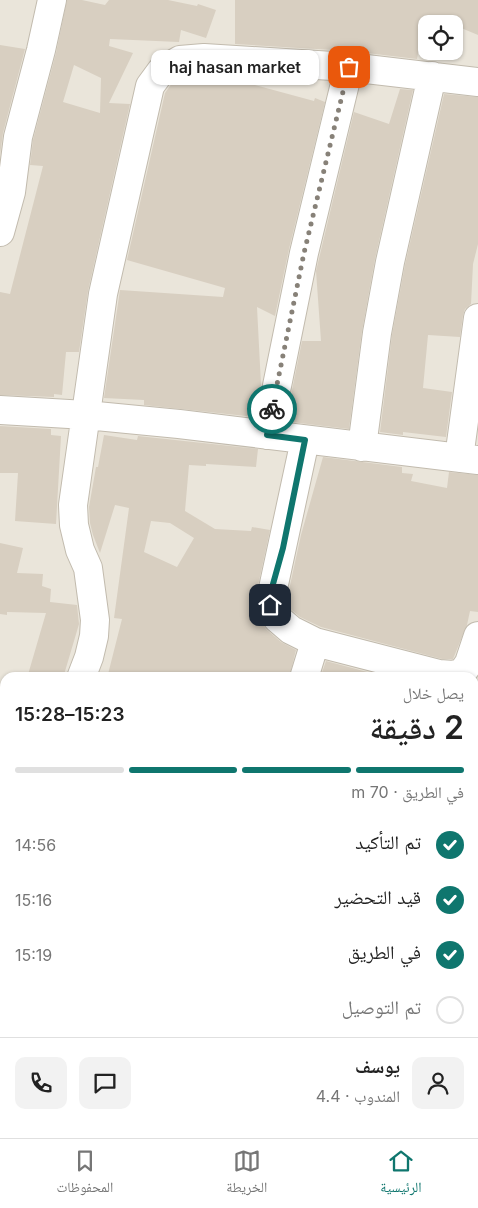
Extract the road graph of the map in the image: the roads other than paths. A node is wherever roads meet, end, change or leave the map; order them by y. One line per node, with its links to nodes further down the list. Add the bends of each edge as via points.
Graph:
1 (52, 0): 5 (street, via 18,137 11,192)
2 (349, 67): 3 (street); 9 (street, via 204,58 180,60 162,71 150,86 103,294); 10 (street, via 304,253)
3 (432, 76): 4 (street); 12 (street, via 387,280)
4 (478, 82)
5 (0, 232)
6 (478, 318): 7 (street)
7 (476, 351): 13 (street)
8 (0, 410): 9 (street)
9 (86, 415): 10 (street); 16 (street, via 73,505 74,526 88,568 95,620 94,636)
10 (267, 435): 11 (street)
11 (305, 440): 12 (street); 15 (street, via 270,605 277,618 291,630)
12 (362, 446): 13 (street)
13 (469, 459)
14 (478, 636): 19 (street, via 469,663)
15 (315, 642): 17 (street); 18 (street)
16 (83, 672)
17 (306, 672)
18 (431, 672)
19 (462, 672)

